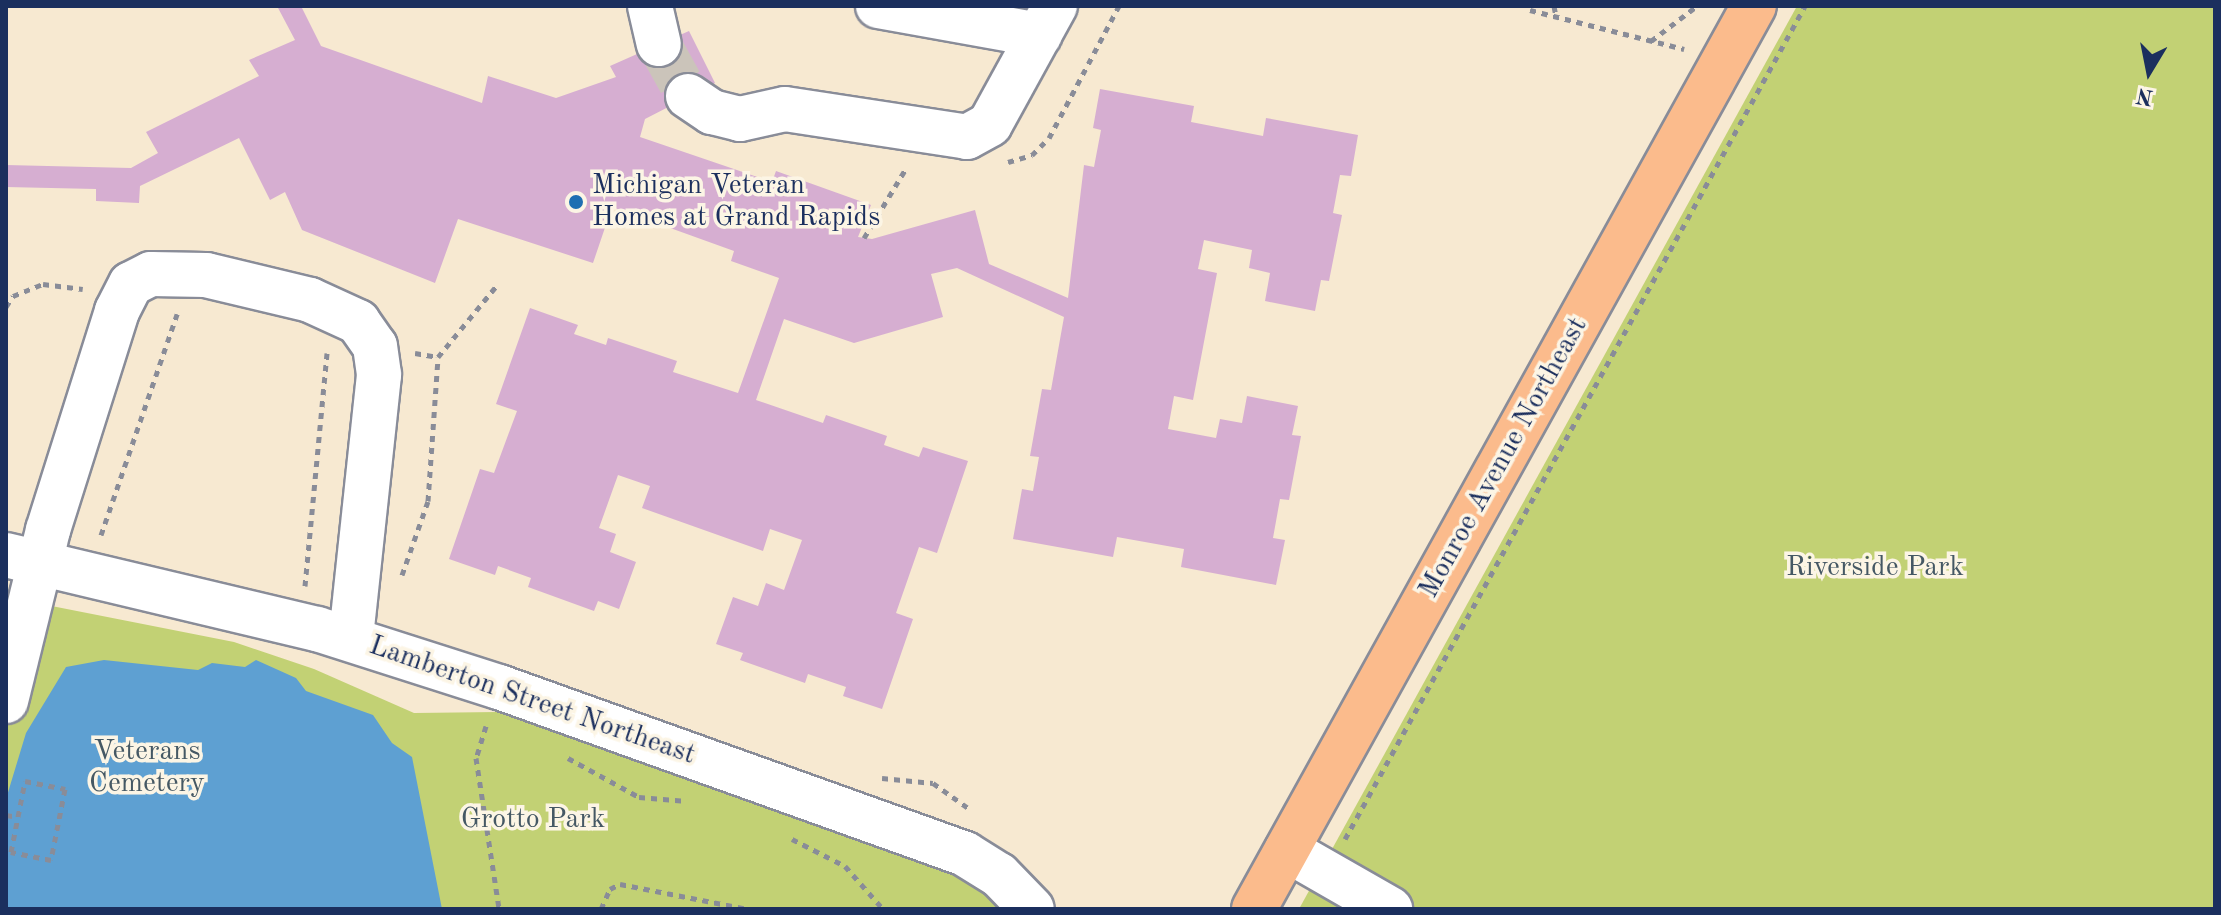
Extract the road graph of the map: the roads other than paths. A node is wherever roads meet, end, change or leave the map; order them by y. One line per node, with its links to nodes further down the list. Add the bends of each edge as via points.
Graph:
1 (878, 6): 3 (street)
2 (1754, 6): 8 (main road, Monroe Avenue Northeast)
3 (1047, 21): 4 (street, via 982,131 967,137 785,109 740,119 712,112)
4 (688, 96)
5 (25, 559): 6 (street, Lamberton Street Northeast); 6 (street, via 48,530 117,311 131,284 151,274 176,272 283,292 358,322 379,358); 7 (street)
6 (351, 639): 9 (street, Lamberton Street Northeast, via 965,854 999,875)
7 (6, 701)
8 (1287, 850): 10 (main road, Monroe Avenue Northeast); 11 (street)
9 (1032, 909)
10 (1254, 909)
11 (1390, 909)

